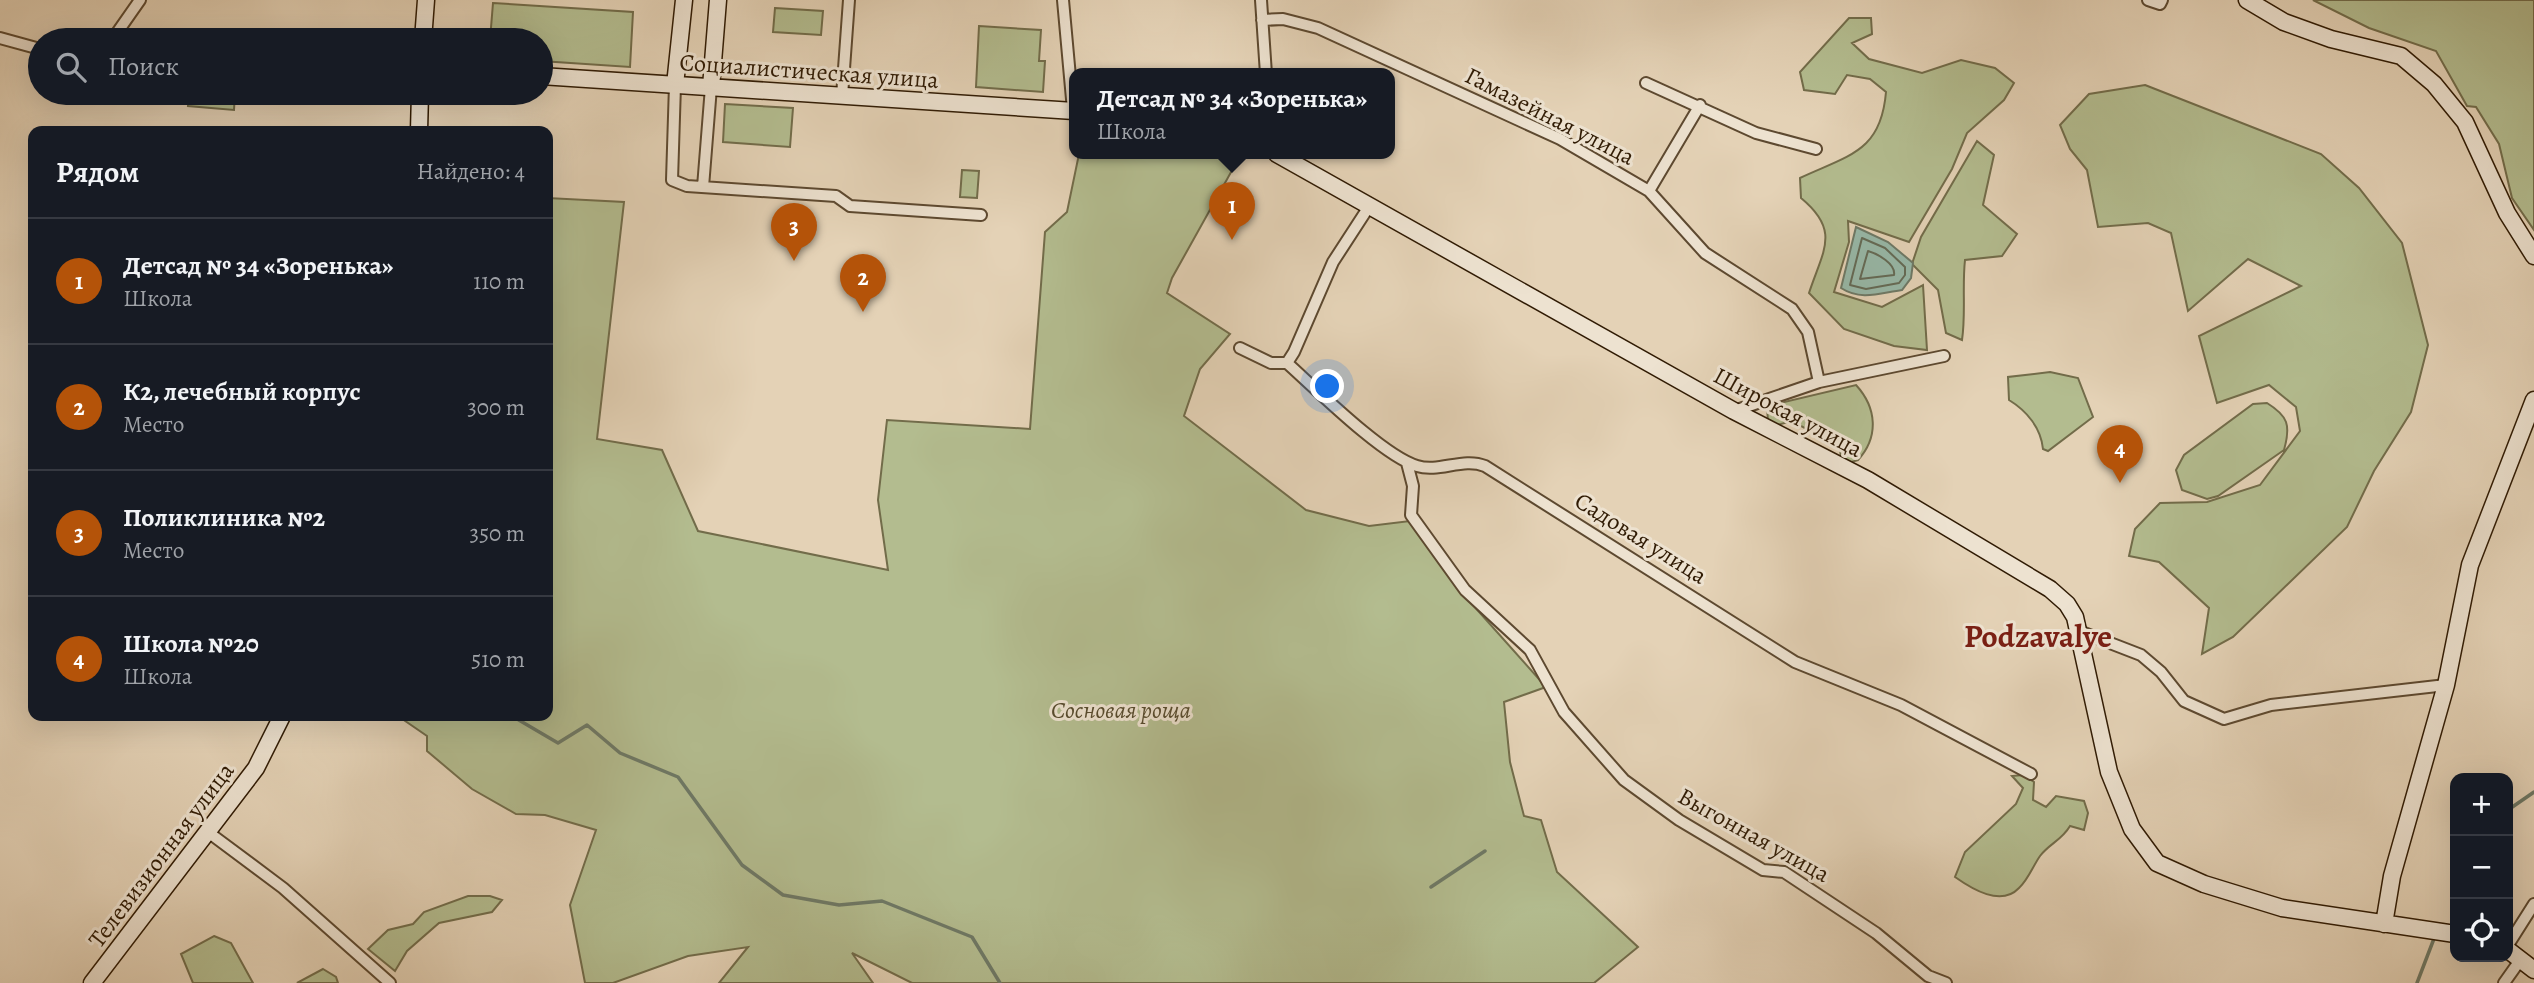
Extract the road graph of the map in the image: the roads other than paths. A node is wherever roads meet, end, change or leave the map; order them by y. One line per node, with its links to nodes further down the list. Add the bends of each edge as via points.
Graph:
1 (140, 0): 12 (street)
2 (426, 0): 13 (street)
3 (684, 0): 20 (street)
4 (718, 0): 21 (street)
5 (849, 0): 22 (street)
6 (1063, 0): 16 (street)
7 (1261, 0): 11 (street)
8 (2148, 0): 10 (street)
9 (2247, 0): 33 (street, via 2284,22 2330,39 2401,56 2434,83 2465,122 2507,214)
10 (2161, 2)
11 (1262, 20): 17 (street); 30 (street, Гамазейная улица, via 1283,19 1318,28 1560,139)
12 (120, 28)
13 (424, 28)
14 (0, 38): 15 (street)
15 (28, 46)
16 (1070, 68)
17 (1266, 68)
18 (553, 77): 20 (street, Социалистическая улица)
19 (1646, 83): 24 (street)
20 (675, 85): 21 (street, Социалистическая улица); 29 (street, via 672,180)
21 (710, 87): 22 (street, Социалистическая улица); 29 (street)
22 (842, 96): 25 (street, Социалистическая улица)
23 (420, 105): 26 (street)
24 (1700, 105): 27 (street, via 1756,133); 30 (street)
25 (1069, 110)
26 (419, 126)
27 (1816, 149)
28 (1286, 159): 31 (street, Широкая улица)
29 (703, 187): 32 (street, via 836,196 850,206)
30 (1649, 191): 37 (street, Гамазейная улица, via 1705,253 1792,309 1808,332)
31 (1370, 205): 36 (street, via 1334,262); 39 (street, Широкая улица)
32 (981, 215)
33 (2534, 256)
34 (1240, 348): 36 (street, via 1271,363)
35 (1944, 356): 37 (street)
36 (1287, 363): 40 (street, via 1348,419)
37 (1819, 382): 39 (street)
38 (2534, 400): 42 (street, via 2470,565)
39 (1734, 411): 41 (street, Широкая улица, via 1868,480 2050,589 2067,604)
40 (1408, 463): 44 (street, Садовая улица, via 1420,468 1475,462 1485,466 1795,662 1900,705); 55 (street, Выгонная улица, via 1413,486 1411,515 1465,590 1530,650 1564,712 1624,780 1679,820 1763,870 1784,872 1876,933 1928,976)
41 (2079, 631): 42 (street, via 2140,656 2161,672 2184,701 2224,719 2271,705); 47 (street, Широкая улица, via 2109,772 2132,829 2157,863 2204,884 2282,908)
42 (2446, 685): 47 (street, via 2392,876)
43 (280, 721): 45 (street, Телевизионная улица, via 256,768)
44 (2031, 774)
45 (208, 832): 53 (street, Телевизионная улица); 54 (street, via 284,888)
46 (2534, 904): 49 (street)
47 (2384, 924): 48 (street)
48 (2450, 933)
49 (2513, 949)
50 (2513, 952): 52 (street)
51 (2509, 962): 56 (street)
52 (2534, 970)
53 (92, 983)
54 (390, 983)
55 (1946, 983)
56 (2504, 983)

